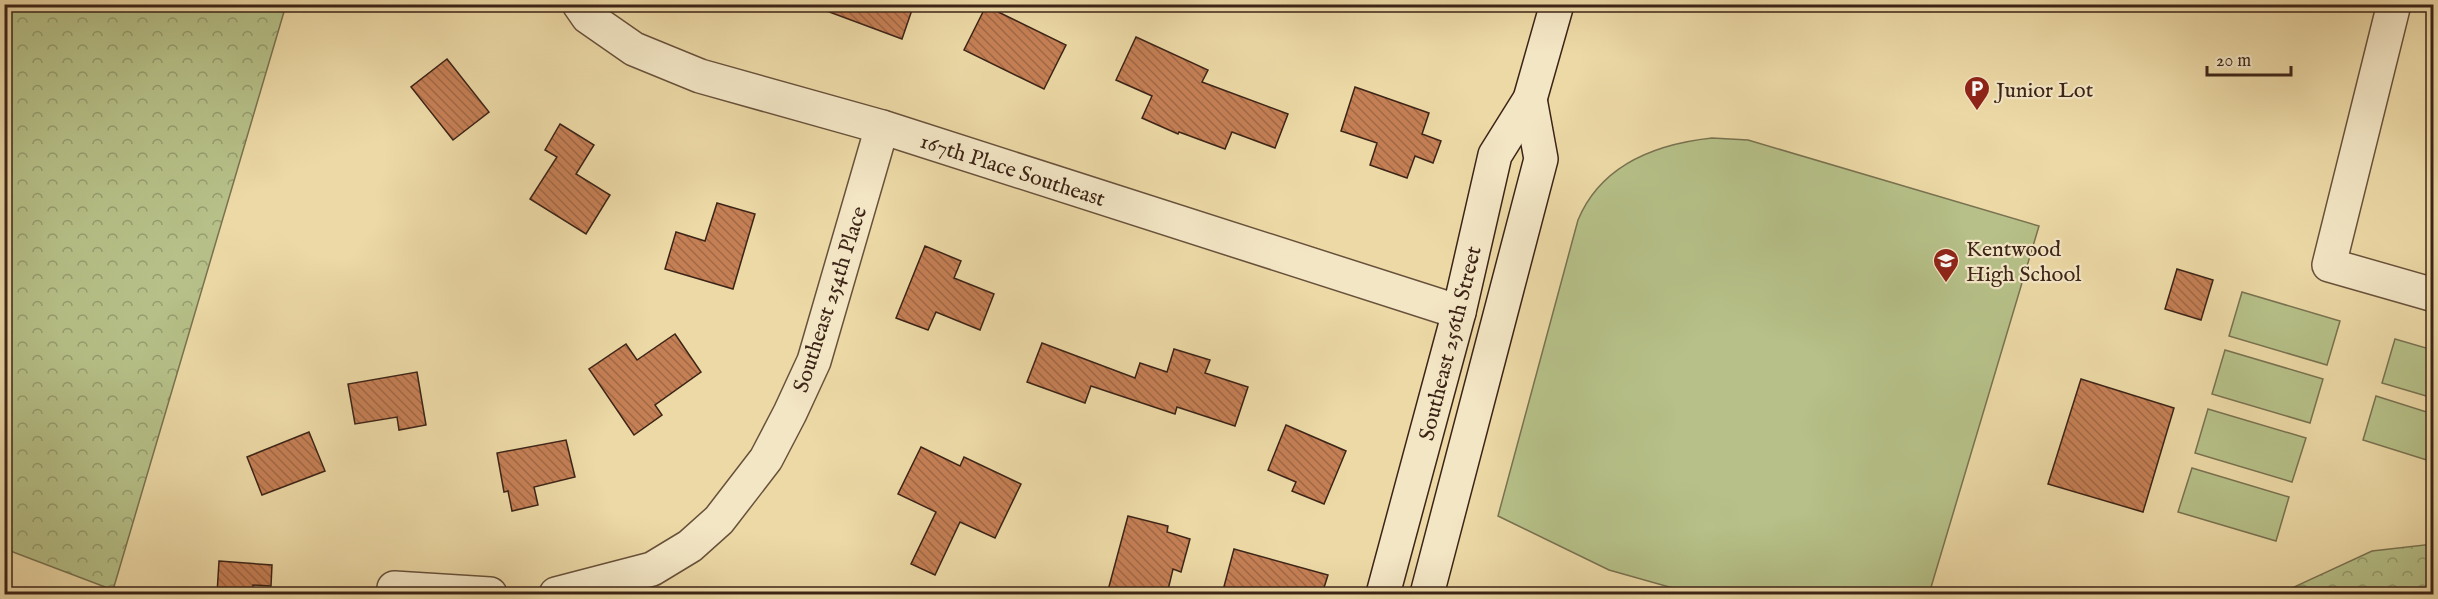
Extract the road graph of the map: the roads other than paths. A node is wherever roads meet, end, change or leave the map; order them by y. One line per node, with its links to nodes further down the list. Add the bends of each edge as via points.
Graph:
1 (579, 4): 5 (street, 167th Place Southeast, via 588,17 634,49 700,76)
2 (1557, 4): 4 (street, Southeast 256th Street)
3 (2394, 4): 6 (street, via 2329,265)
4 (1530, 99): 7 (street, Southeast 256th Street, via 1495,155); 13 (street, Southeast 256th Street, via 1541,159)
5 (882, 127): 7 (street, 167th Place Southeast); 8 (street, Southeast 254th Place, via 814,361 790,413 766,459 719,520)
6 (2433, 295)
7 (1459, 312): 12 (street, Southeast 256th Street)
8 (658, 582): 11 (street, Southeast 254th Place)
9 (394, 588): 10 (street)
10 (490, 594)
11 (556, 594)
12 (1383, 594)
13 (1427, 594)

